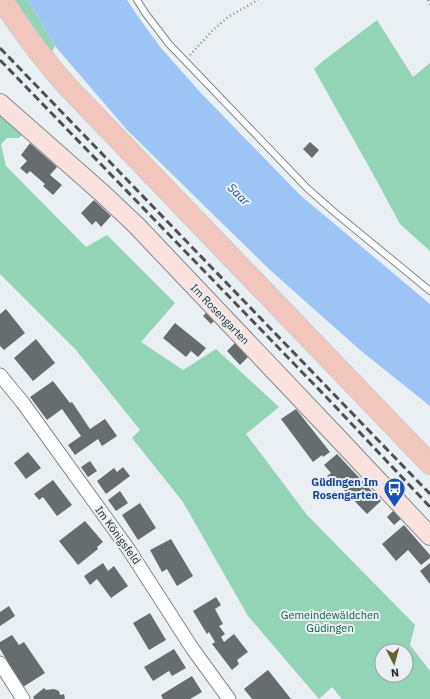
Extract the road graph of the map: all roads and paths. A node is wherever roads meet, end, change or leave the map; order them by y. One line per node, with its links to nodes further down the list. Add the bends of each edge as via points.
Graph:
1 (2, 0): 10 (main road, via 31,43 67,86)
2 (137, 0): 6 (lane)
3 (258, 0): 6 (path, via 228,17)
4 (428, 0): 5 (path)
5 (430, 5)
6 (184, 62): 8 (lane, via 307,188)
7 (0, 103): 11 (street, Im Rosengarten, via 136,225)
8 (430, 291)
9 (0, 375): 14 (street, Im Königsfeld, via 129,550)
10 (430, 464)
11 (430, 536)
12 (0, 663): 13 (street)
13 (23, 699)
14 (228, 699)

